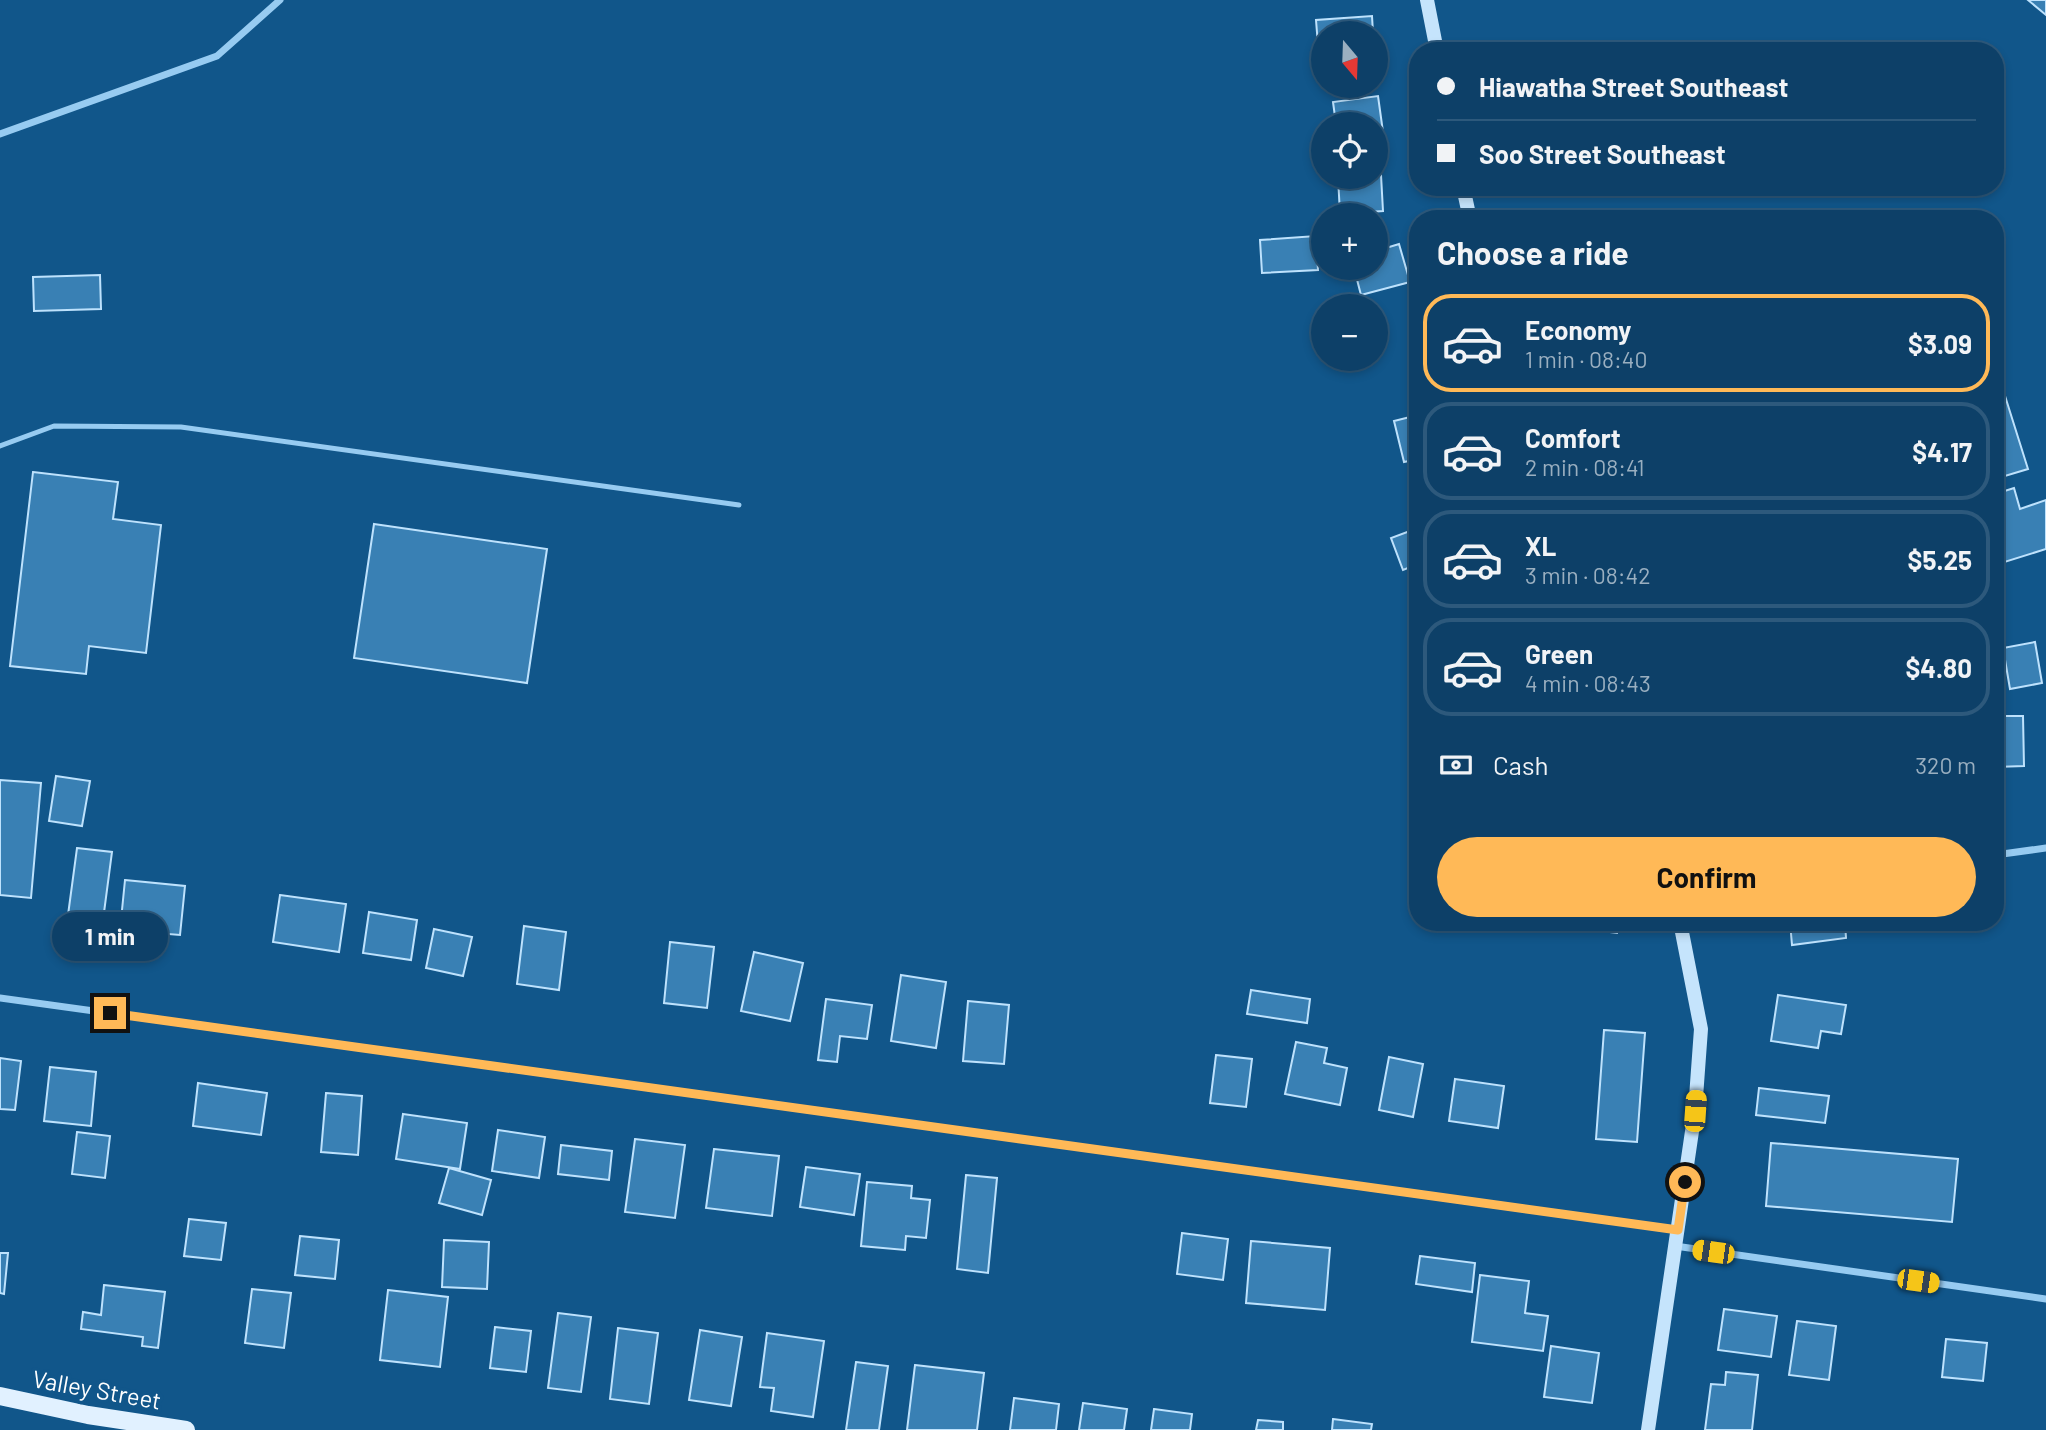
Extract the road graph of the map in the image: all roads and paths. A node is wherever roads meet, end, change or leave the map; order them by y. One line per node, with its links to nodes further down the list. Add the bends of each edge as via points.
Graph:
1 (279, 0): 4 (street, via 217,56)
2 (1427, 0): 3 (street)
3 (1435, 42)
4 (0, 134)
5 (0, 446): 6 (lane, via 54,426 181,427)
6 (739, 505)
7 (2046, 848): 8 (street)
8 (2004, 854)
9 (1682, 931): 11 (street, via 1700,1029 1695,1111)
10 (0, 998): 11 (street)
11 (1678, 1230): 12 (street)
12 (1675, 1246): 13 (street); 16 (street)
13 (2046, 1299)
14 (0, 1396): 15 (main road, Valley Street)
15 (186, 1430)
16 (1648, 1430)

